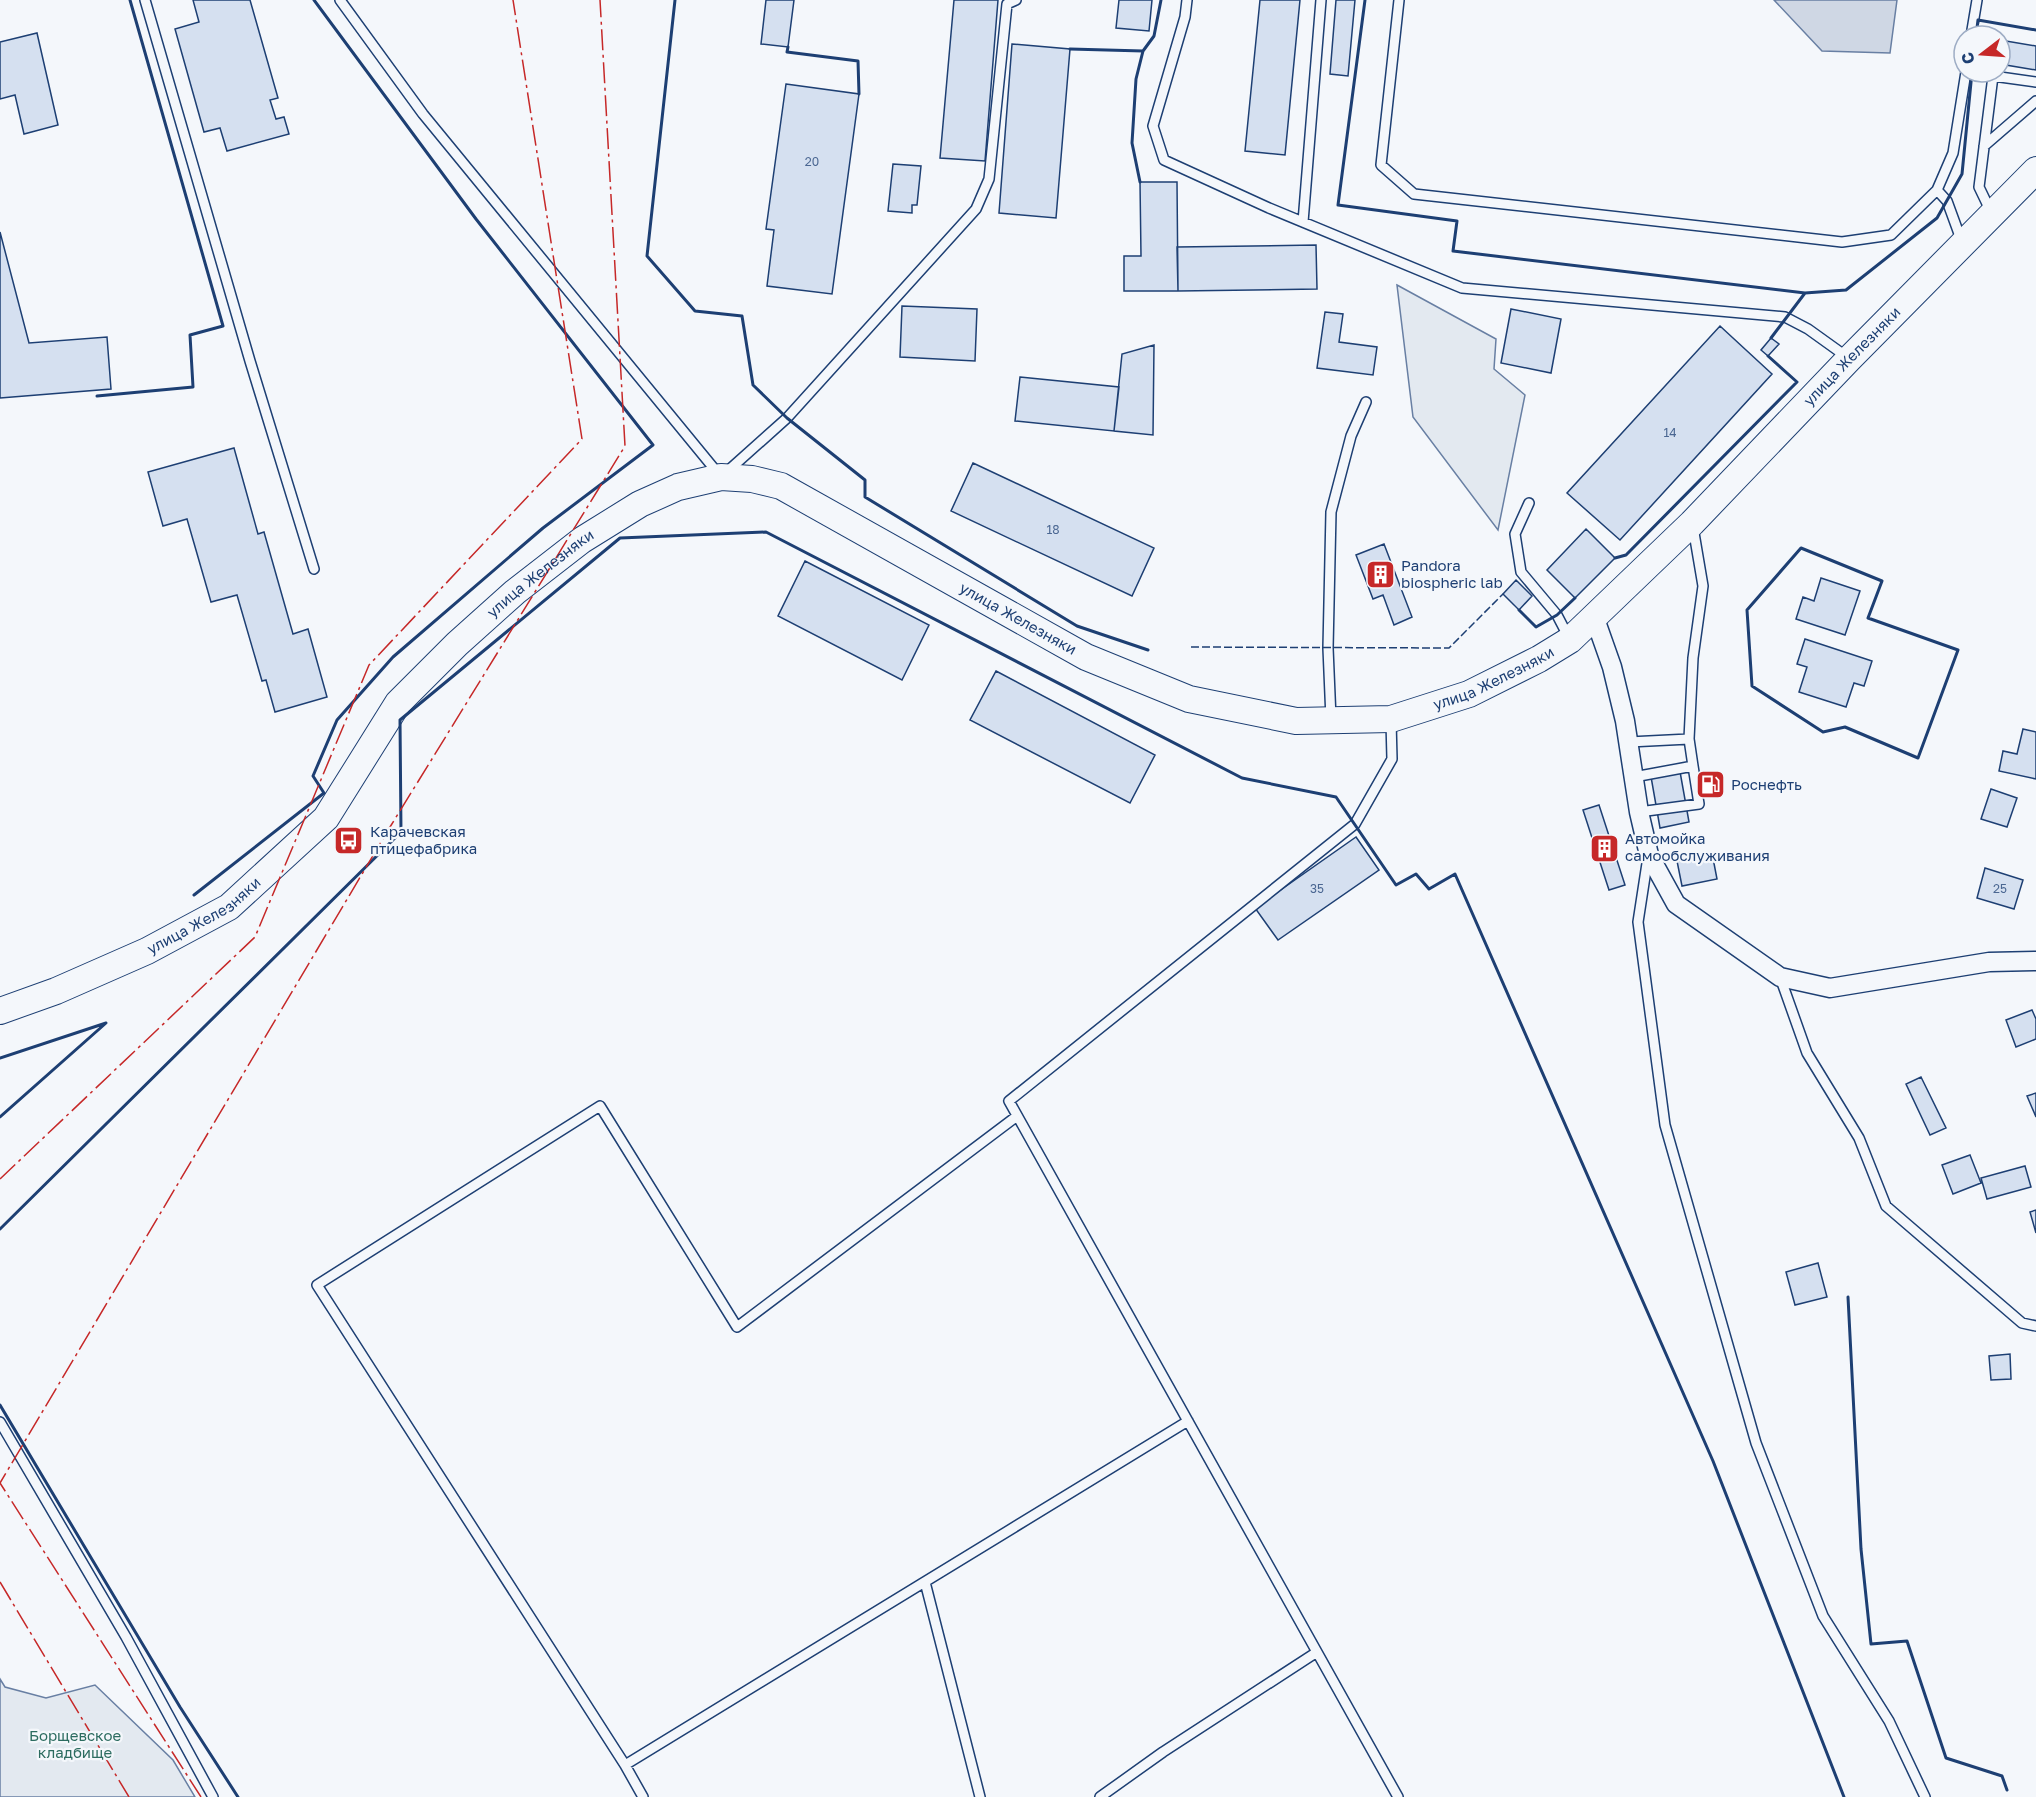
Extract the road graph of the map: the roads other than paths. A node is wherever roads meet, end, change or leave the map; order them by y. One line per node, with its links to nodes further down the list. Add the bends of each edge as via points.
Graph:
1 (145, 0): 23 (lane)
2 (340, 0): 20 (lane, via 423,114)
3 (1016, 0): 20 (lane, via 1007,4 989,179 976,209 788,418)
4 (1187, 0): 16 (lane, via 1153,126 1164,160)
5 (1321, 0): 16 (lane)
6 (1399, 0): 14 (lane, via 1381,165 1414,194 1842,242 1891,235)
7 (1977, 0): 8 (lane)
8 (1973, 24)
9 (2036, 81): 12 (lane, via 1993,76)
10 (1964, 84): 14 (lane, via 1953,153)
11 (2036, 101): 12 (lane)
12 (1984, 146): 15 (lane, via 1979,187)
13 (2036, 170): 15 (street, улица Железняки)
14 (1938, 189): 17 (lane, via 1947,201)
15 (1992, 214): 17 (street, улица Железняки)
16 (1303, 222): 18 (lane, via 1462,288 1785,317)
17 (1963, 244): 18 (street, улица Железняки)
18 (1850, 359): 22 (street, улица Железняки)
19 (1366, 402): 27 (lane, via 1352,436 1331,512)
20 (721, 477): 27 (street, улица Железняки, via 781,486 1086,657 1189,699 1296,721); 36 (street, улица Железняки, via 678,487 640,504 582,540 516,592 398,703 326,818 229,907 147,951)
21 (1529, 503): 25 (lane, via 1515,534 1521,572 1557,615)
22 (1692, 522): 24 (street, улица Железняки); 28 (lane, via 1703,586)
23 (315, 568)
24 (1594, 616): 25 (street, улица Железняки); 29 (street, via 1612,667)
25 (1570, 640): 26 (street, улица Железняки, via 1469,694)
26 (1391, 719): 27 (street, улица Железняки); 37 (lane, via 1392,759 1354,824 1009,1101)
27 (1331, 721)
28 (1689, 739): 29 (lane); 30 (lane)
29 (1629, 742): 31 (street)
30 (1693, 766): 31 (lane); 32 (lane, via 1700,804)
31 (1634, 777): 32 (street)
32 (1639, 812): 33 (street)
33 (1649, 855): 35 (street, via 1676,904); 49 (lane, via 1638,922 1665,1125 1756,1443 1823,1616 1889,1721)
34 (2036, 961): 35 (street, via 1989,962 1830,988)
35 (1780, 977): 38 (lane, via 1807,1053 1859,1138 1886,1206 2022,1323)
36 (0, 1011)
37 (1017, 1116): 39 (lane); 43 (lane, via 737,1327 600,1106 317,1285)
38 (2036, 1326)
39 (1188, 1421): 41 (lane); 42 (lane)
40 (0, 1422): 44 (lane, via 126,1637)
41 (925, 1582): 43 (lane); 46 (lane)
42 (1317, 1652): 47 (lane); 48 (lane)
43 (625, 1765): 45 (lane)
44 (213, 1797)
45 (643, 1797)
46 (980, 1797)
47 (1100, 1797)
48 (1398, 1797)
49 (1925, 1797)

